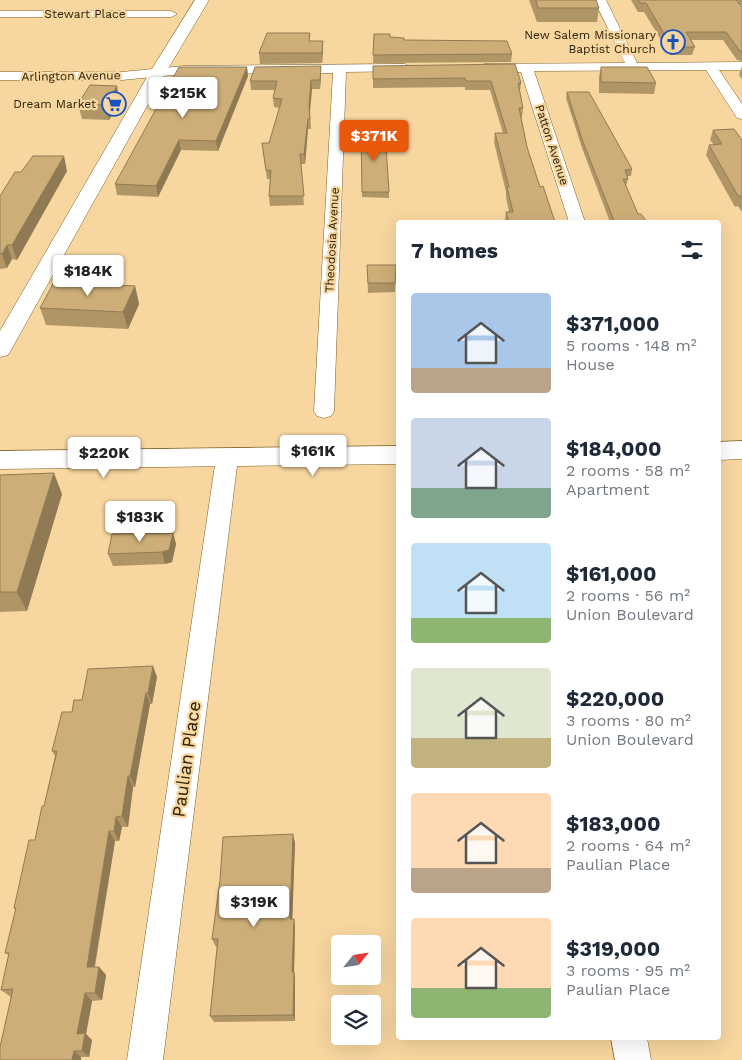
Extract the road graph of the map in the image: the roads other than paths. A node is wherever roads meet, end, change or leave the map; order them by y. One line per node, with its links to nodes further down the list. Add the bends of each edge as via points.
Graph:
1 (202, 0): 12 (main road)
2 (600, 0): 7 (street)
3 (0, 14): 4 (street, Stewart Place)
4 (171, 14)
5 (710, 66): 6 (street); 7 (street); 14 (street)
6 (742, 66)
7 (633, 67): 10 (street)
8 (417, 68): 11 (street, Arlington Avenue)
9 (466, 68): 10 (street)
10 (526, 68): 15 (street, Patton Avenue)
11 (340, 69): 12 (street, Arlington Avenue); 17 (street, Theodosia Avenue)
12 (158, 72): 13 (street, Arlington Avenue, via 122,76); 16 (main road)
13 (0, 76)
14 (742, 115)
15 (576, 220)
16 (0, 350)
17 (324, 411)
18 (742, 450): 19 (main road)
19 (721, 451)
20 (396, 455): 21 (main road)
21 (227, 458): 22 (main road); 24 (street, Paulian Place)
22 (0, 460)
23 (629, 1040): 25 (street)
24 (145, 1060)
25 (633, 1060)

